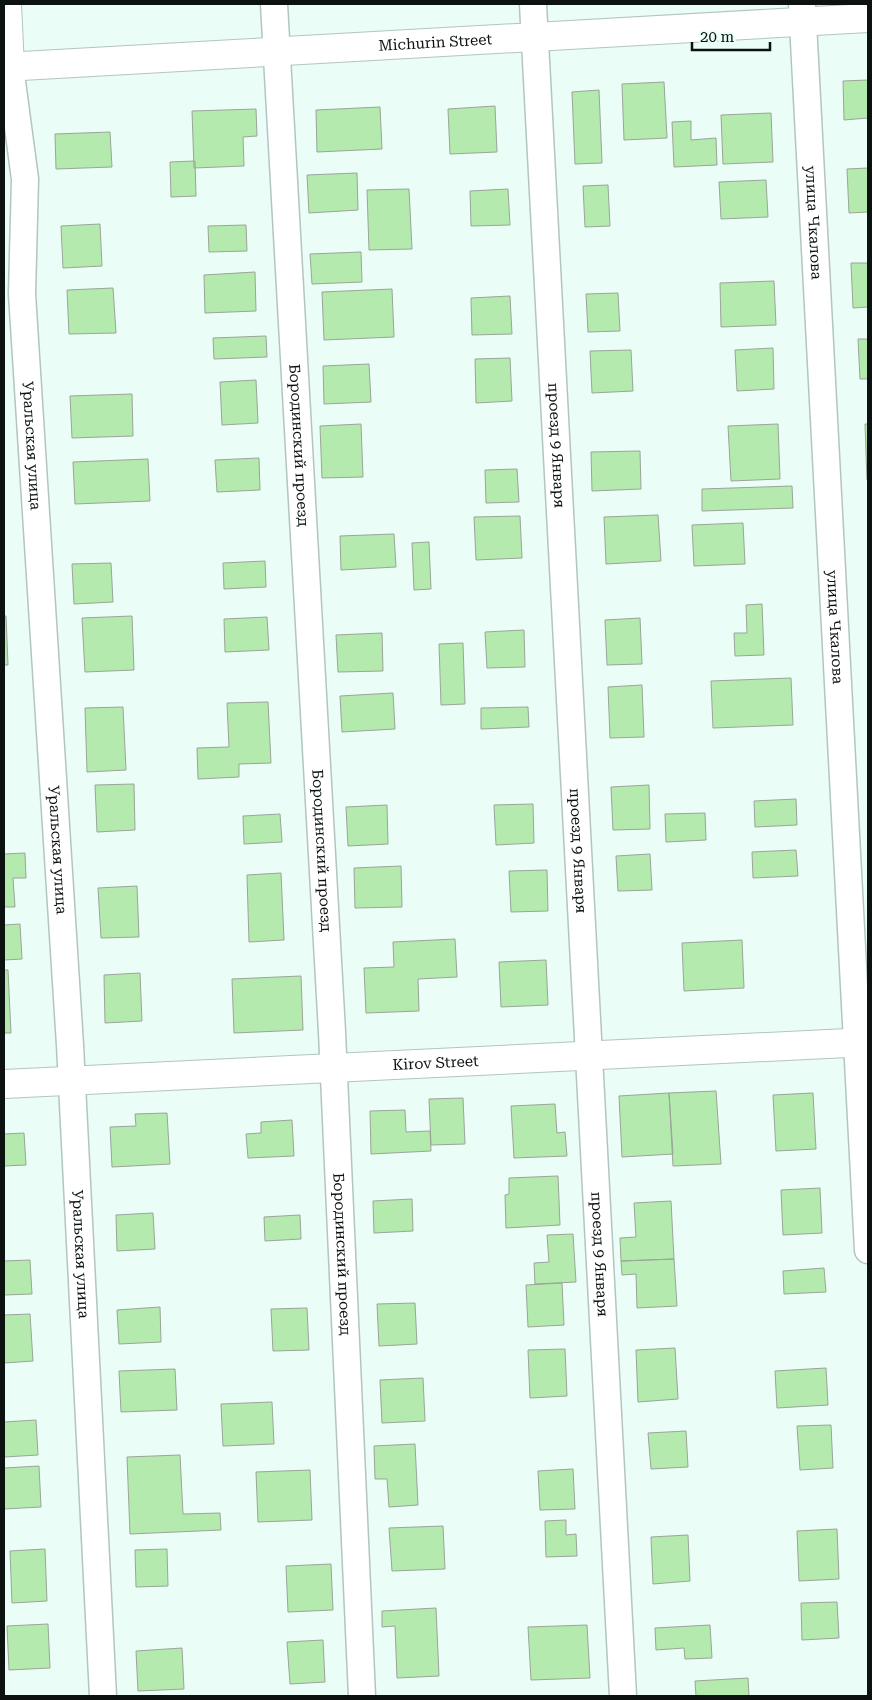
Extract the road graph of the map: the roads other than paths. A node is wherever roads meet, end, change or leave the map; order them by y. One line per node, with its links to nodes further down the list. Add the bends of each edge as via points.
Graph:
1 (7, 4): 8 (street, Уральская улица)
2 (274, 4): 7 (street, Бородинский проезд)
3 (533, 4): 6 (street, проезд 9 Января)
4 (802, 13): 5 (street, Michurin Street); 6 (street, Michurin Street); 9 (street, улица Чкалова)
5 (868, 18)
6 (535, 37): 7 (street, Michurin Street); 10 (street, проезд 9 Января)
7 (277, 52): 8 (street, Michurin Street); 11 (street, Бородинский проезд)
8 (7, 67): 12 (street, Уральская улица, via 25,179 22,294)
9 (862, 1043): 10 (street, Kirov Street); 14 (street, улица Чкалова)
10 (590, 1056): 11 (street, Kirov Street); 17 (street, проезд 9 Января)
11 (334, 1068): 12 (street, Kirov Street); 16 (street, Бородинский проезд)
12 (72, 1081): 13 (street, Kirov Street); 15 (street, Уральская улица)
13 (4, 1084)
14 (868, 1250)
15 (103, 1696)
16 (362, 1696)
17 (623, 1696)

